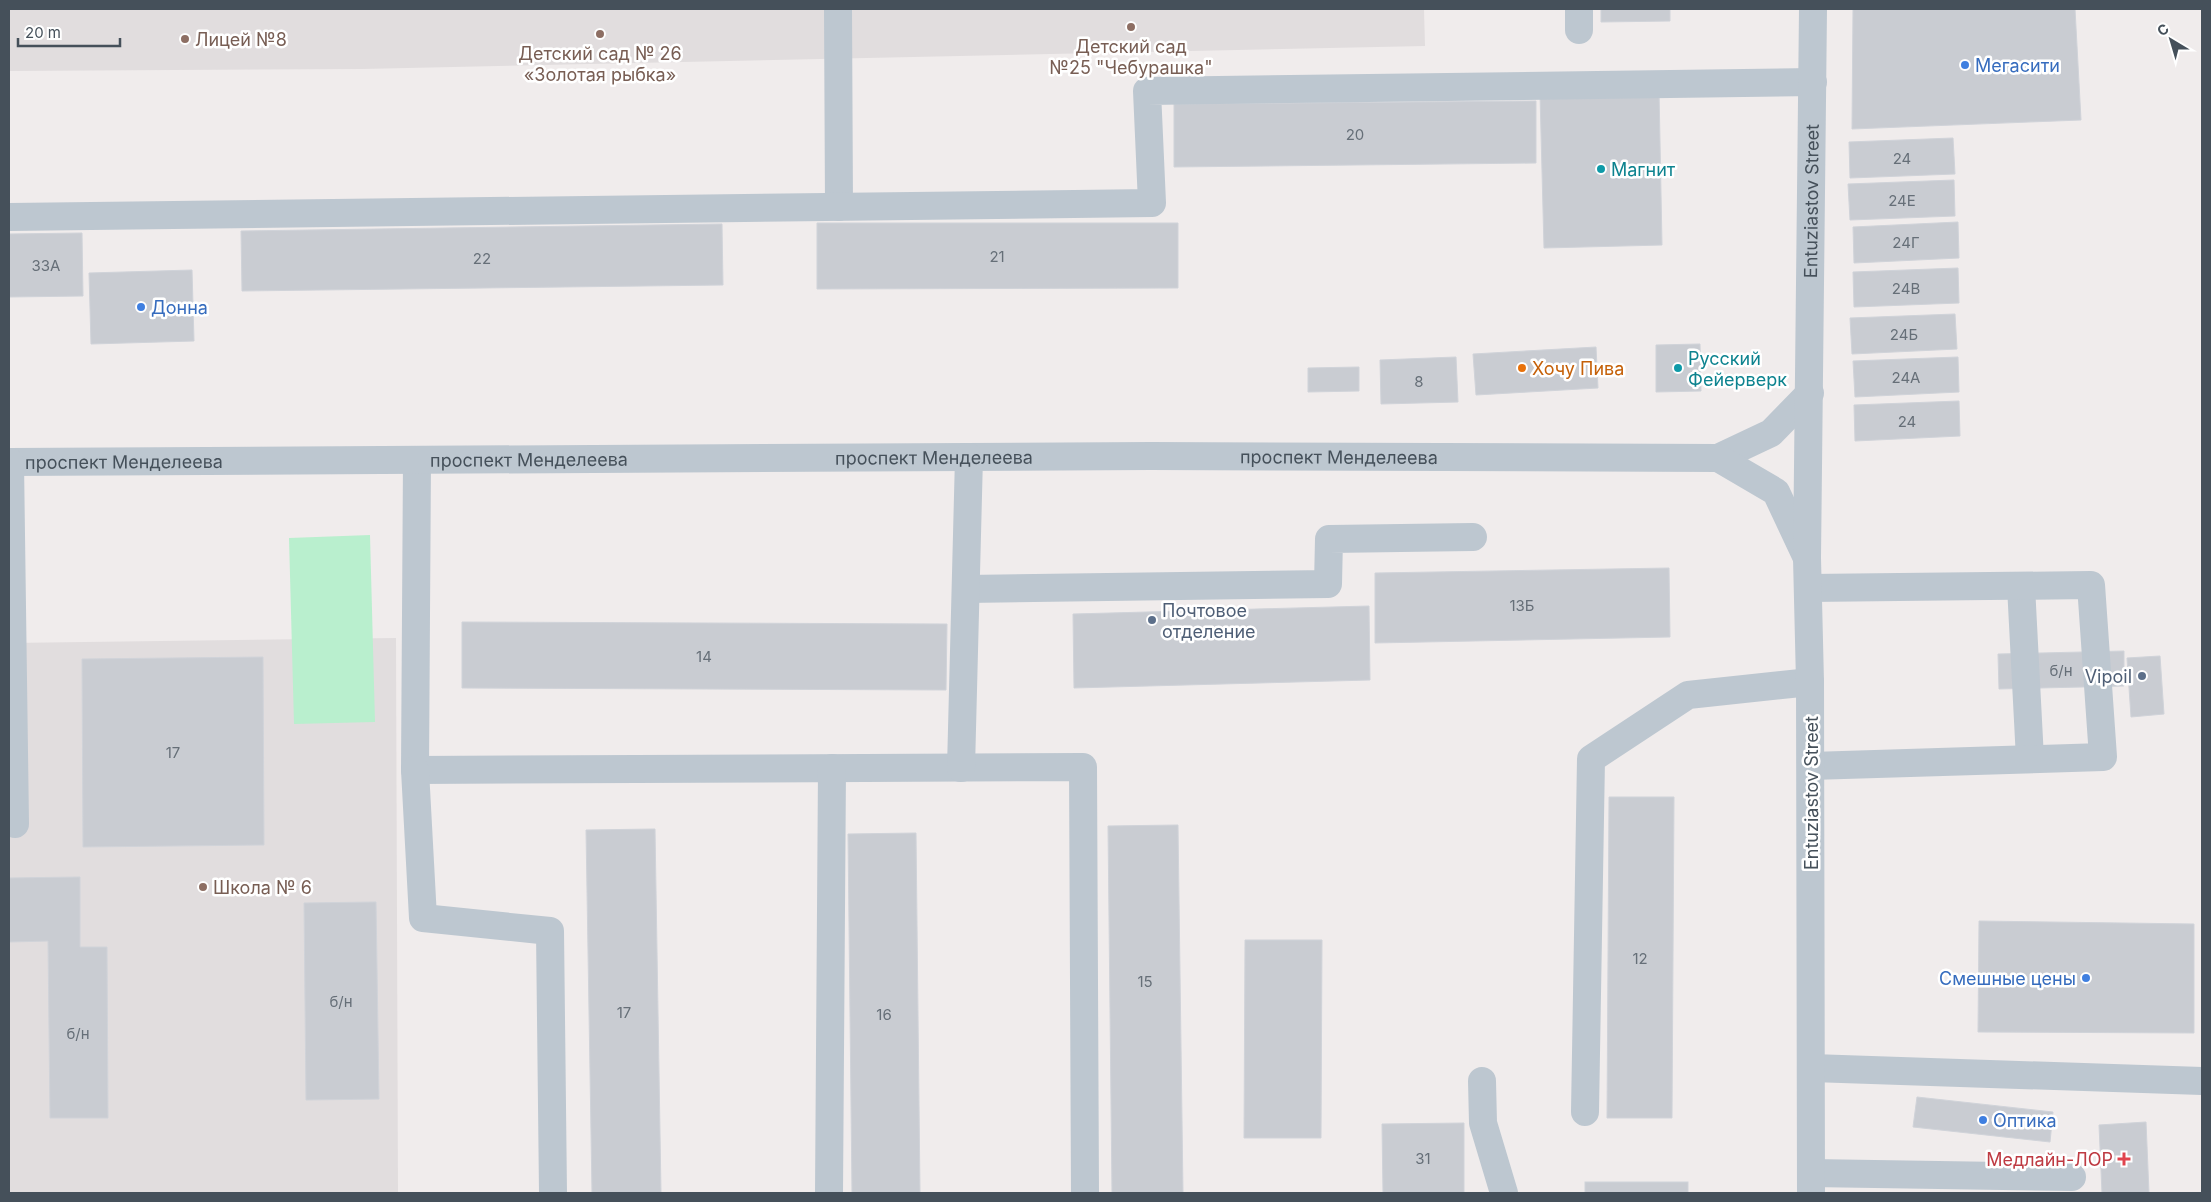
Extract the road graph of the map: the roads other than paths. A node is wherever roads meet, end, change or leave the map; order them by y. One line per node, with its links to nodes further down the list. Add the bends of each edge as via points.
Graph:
1 (838, 9): 4 (street)
2 (1813, 9): 3 (street, Entuziastov Street)
3 (1813, 82): 4 (street, via 1147,91 1152,203); 6 (street, Entuziastov Street)
4 (839, 207): 5 (street)
5 (9, 217)
6 (1810, 393): 8 (street, via 1772,433); 12 (street, Entuziastov Street)
7 (970, 457): 8 (street, проспект Менделеева); 9 (street, проспект Менделеева); 15 (street)
8 (1718, 458): 12 (street, via 1776,492)
9 (417, 460): 10 (street, проспект Менделеева); 21 (street)
10 (9, 462): 22 (street)
11 (1473, 537): 15 (street, via 1329,539 1328,584)
12 (1807, 558): 14 (street, Entuziastov Street)
13 (2021, 586): 14 (street); 17 (street); 17 (street, via 2091,585 2103,757)
14 (1809, 588): 16 (street, Entuziastov Street)
15 (966, 589): 20 (street)
16 (1810, 682): 18 (street, Entuziastov Street); 26 (street, via 1688,694 1591,759)
17 (2030, 759): 18 (street)
18 (1810, 766): 23 (street, Entuziastov Street)
19 (832, 768): 20 (street); 21 (street); 30 (street)
20 (961, 768): 31 (street, via 1083,767)
21 (415, 770): 29 (street, via 423,918 550,931)
22 (15, 824)
23 (1812, 1068): 25 (street); 28 (street, Entuziastov Street)
24 (1482, 1081): 32 (street, via 1483,1123)
25 (2202, 1081)
26 (1585, 1112)
27 (2072, 1177): 28 (street)
28 (1811, 1183)
29 (553, 1193)
30 (829, 1193)
31 (1085, 1193)
32 (1504, 1193)

